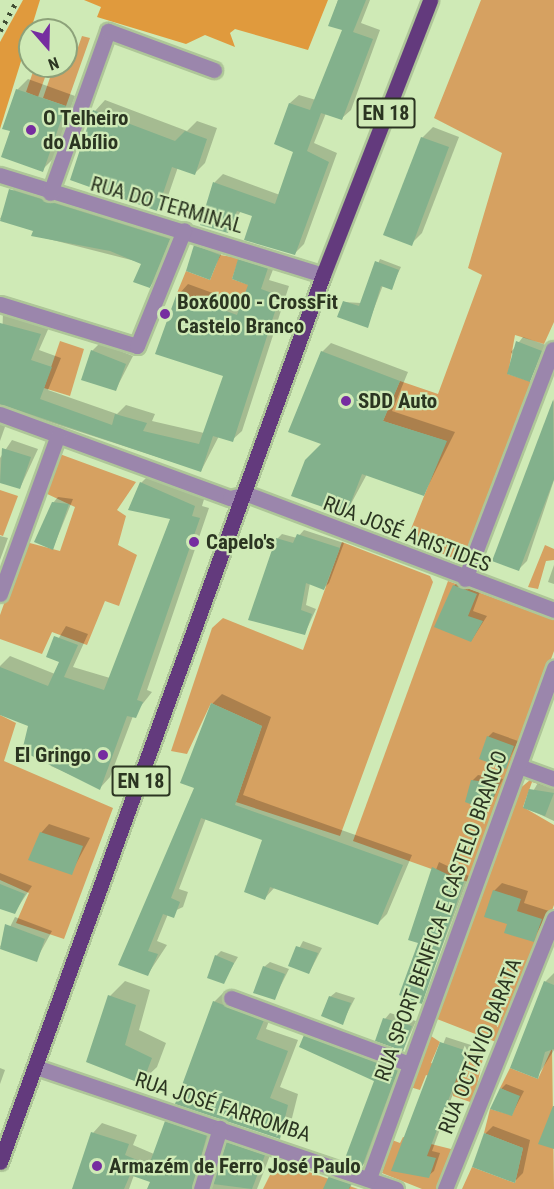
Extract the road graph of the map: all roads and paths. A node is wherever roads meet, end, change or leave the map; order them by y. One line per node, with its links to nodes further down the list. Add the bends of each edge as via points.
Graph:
1 (430, 0): 6 (main road, EN 18)
2 (214, 70): 4 (street, via 108,31)
3 (0, 176): 4 (street, RUA DO TERMINAL)
4 (50, 193): 5 (street, RUA DO TERMINAL)
5 (184, 230): 6 (street, RUA DO TERMINAL); 7 (street, via 137,346)
6 (323, 275): 11 (main road, EN 18)
7 (0, 304)
8 (553, 349): 12 (street)
9 (0, 414): 10 (street)
10 (58, 435): 11 (street, via 230,498); 13 (street)
11 (247, 494): 12 (street, RUA JOSÉ ARISTIDES); 21 (main road, EN 18)
12 (465, 579): 14 (street, RUA JOSÉ ARISTIDES)
13 (0, 594)
14 (554, 610)
15 (554, 668): 16 (street, RUA SPORT BENFICA E CASTELO BRANCO)
16 (519, 766): 17 (street); 20 (street, RUA SPORT BENFICA E CASTELO BRANCO)
17 (554, 779)
18 (554, 918): 27 (street, RUA OCTÁVIO BARATA)
19 (231, 998): 20 (street)
20 (409, 1064): 24 (street, RUA SPORT BENFICA E CASTELO BRANCO)
21 (36, 1067): 22 (street, RUA JOSÉ FARROMBA); 23 (main road, EN 18)
22 (220, 1128): 24 (street, RUA JOSÉ FARROMBA); 25 (street)
23 (0, 1162)
24 (369, 1178): 26 (street, RUA JOSÉ FARROMBA)
25 (201, 1189)
26 (396, 1189)
27 (445, 1189)

